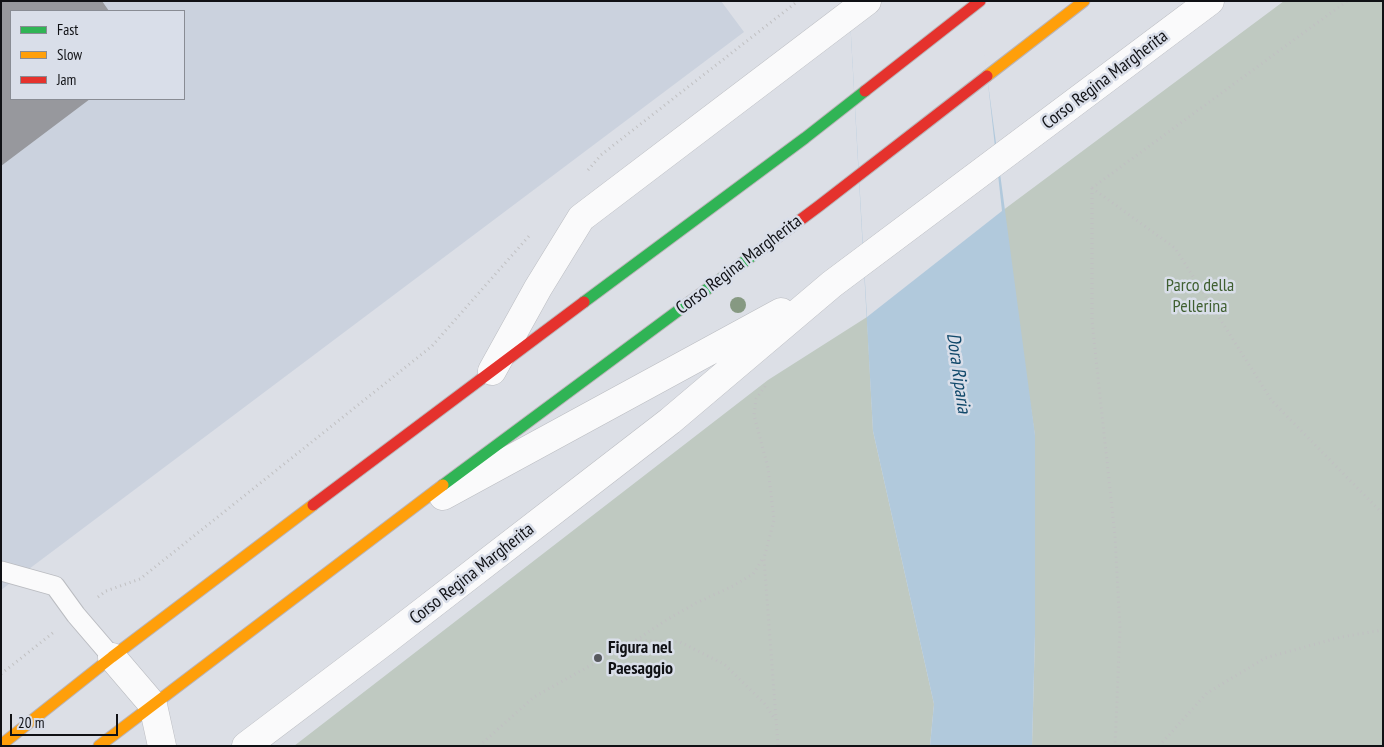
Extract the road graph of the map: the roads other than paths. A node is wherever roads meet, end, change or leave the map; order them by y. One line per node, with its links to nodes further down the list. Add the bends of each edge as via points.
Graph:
1 (867, 1): 6 (street, via 581,218)
2 (980, 1): 6 (main road, via 805,138)
3 (1084, 1): 7 (main road, Corso Regina Margherita, via 819,206)
4 (1210, 1): 5 (street, Corso Regina Margherita)
5 (832, 284): 7 (street, Corso Regina Margherita); 14 (street, Corso Regina Margherita, via 670,421)
6 (492, 371): 9 (main road)
7 (390, 524): 10 (main road, Corso Regina Margherita)
8 (1, 571): 9 (lane, via 55,586)
9 (112, 657): 10 (street); 11 (main road)
10 (153, 705): 12 (main road, Corso Regina Margherita); 13 (street)
11 (3, 739)
12 (99, 746)
13 (162, 746)
14 (246, 746)

